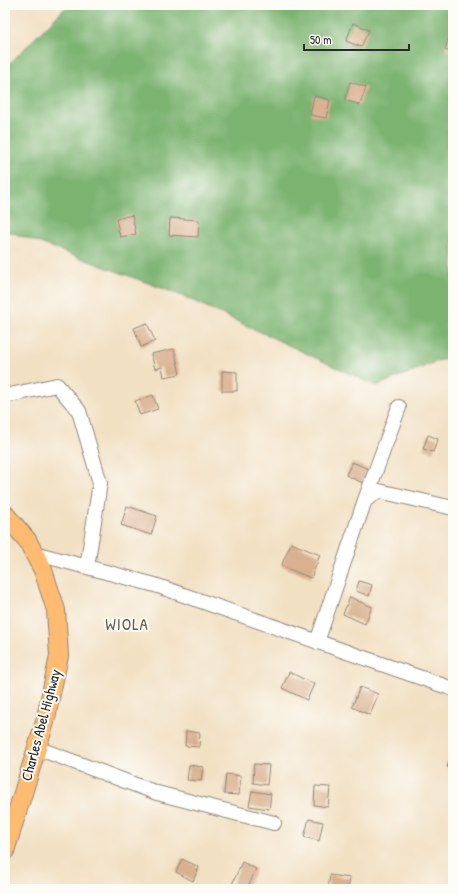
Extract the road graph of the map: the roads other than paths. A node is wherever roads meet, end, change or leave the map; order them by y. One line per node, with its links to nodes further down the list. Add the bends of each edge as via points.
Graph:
1 (5, 396): 7 (street, via 57,385 79,411 100,483)
2 (398, 407): 3 (street)
3 (365, 500): 4 (street, via 378,491); 8 (street)
4 (453, 508)
5 (5, 514): 6 (main road, Charles Abel Highway, via 27,540)
6 (34, 553): 7 (street); 10 (main road, Charles Abel Highway, via 43,570 56,610 59,656)
7 (87, 567): 8 (street, via 155,585)
8 (317, 642): 9 (street)
9 (453, 689)
10 (37, 748): 11 (street, via 157,793); 12 (main road, Charles Abel Highway)
11 (274, 823)
12 (5, 852)

